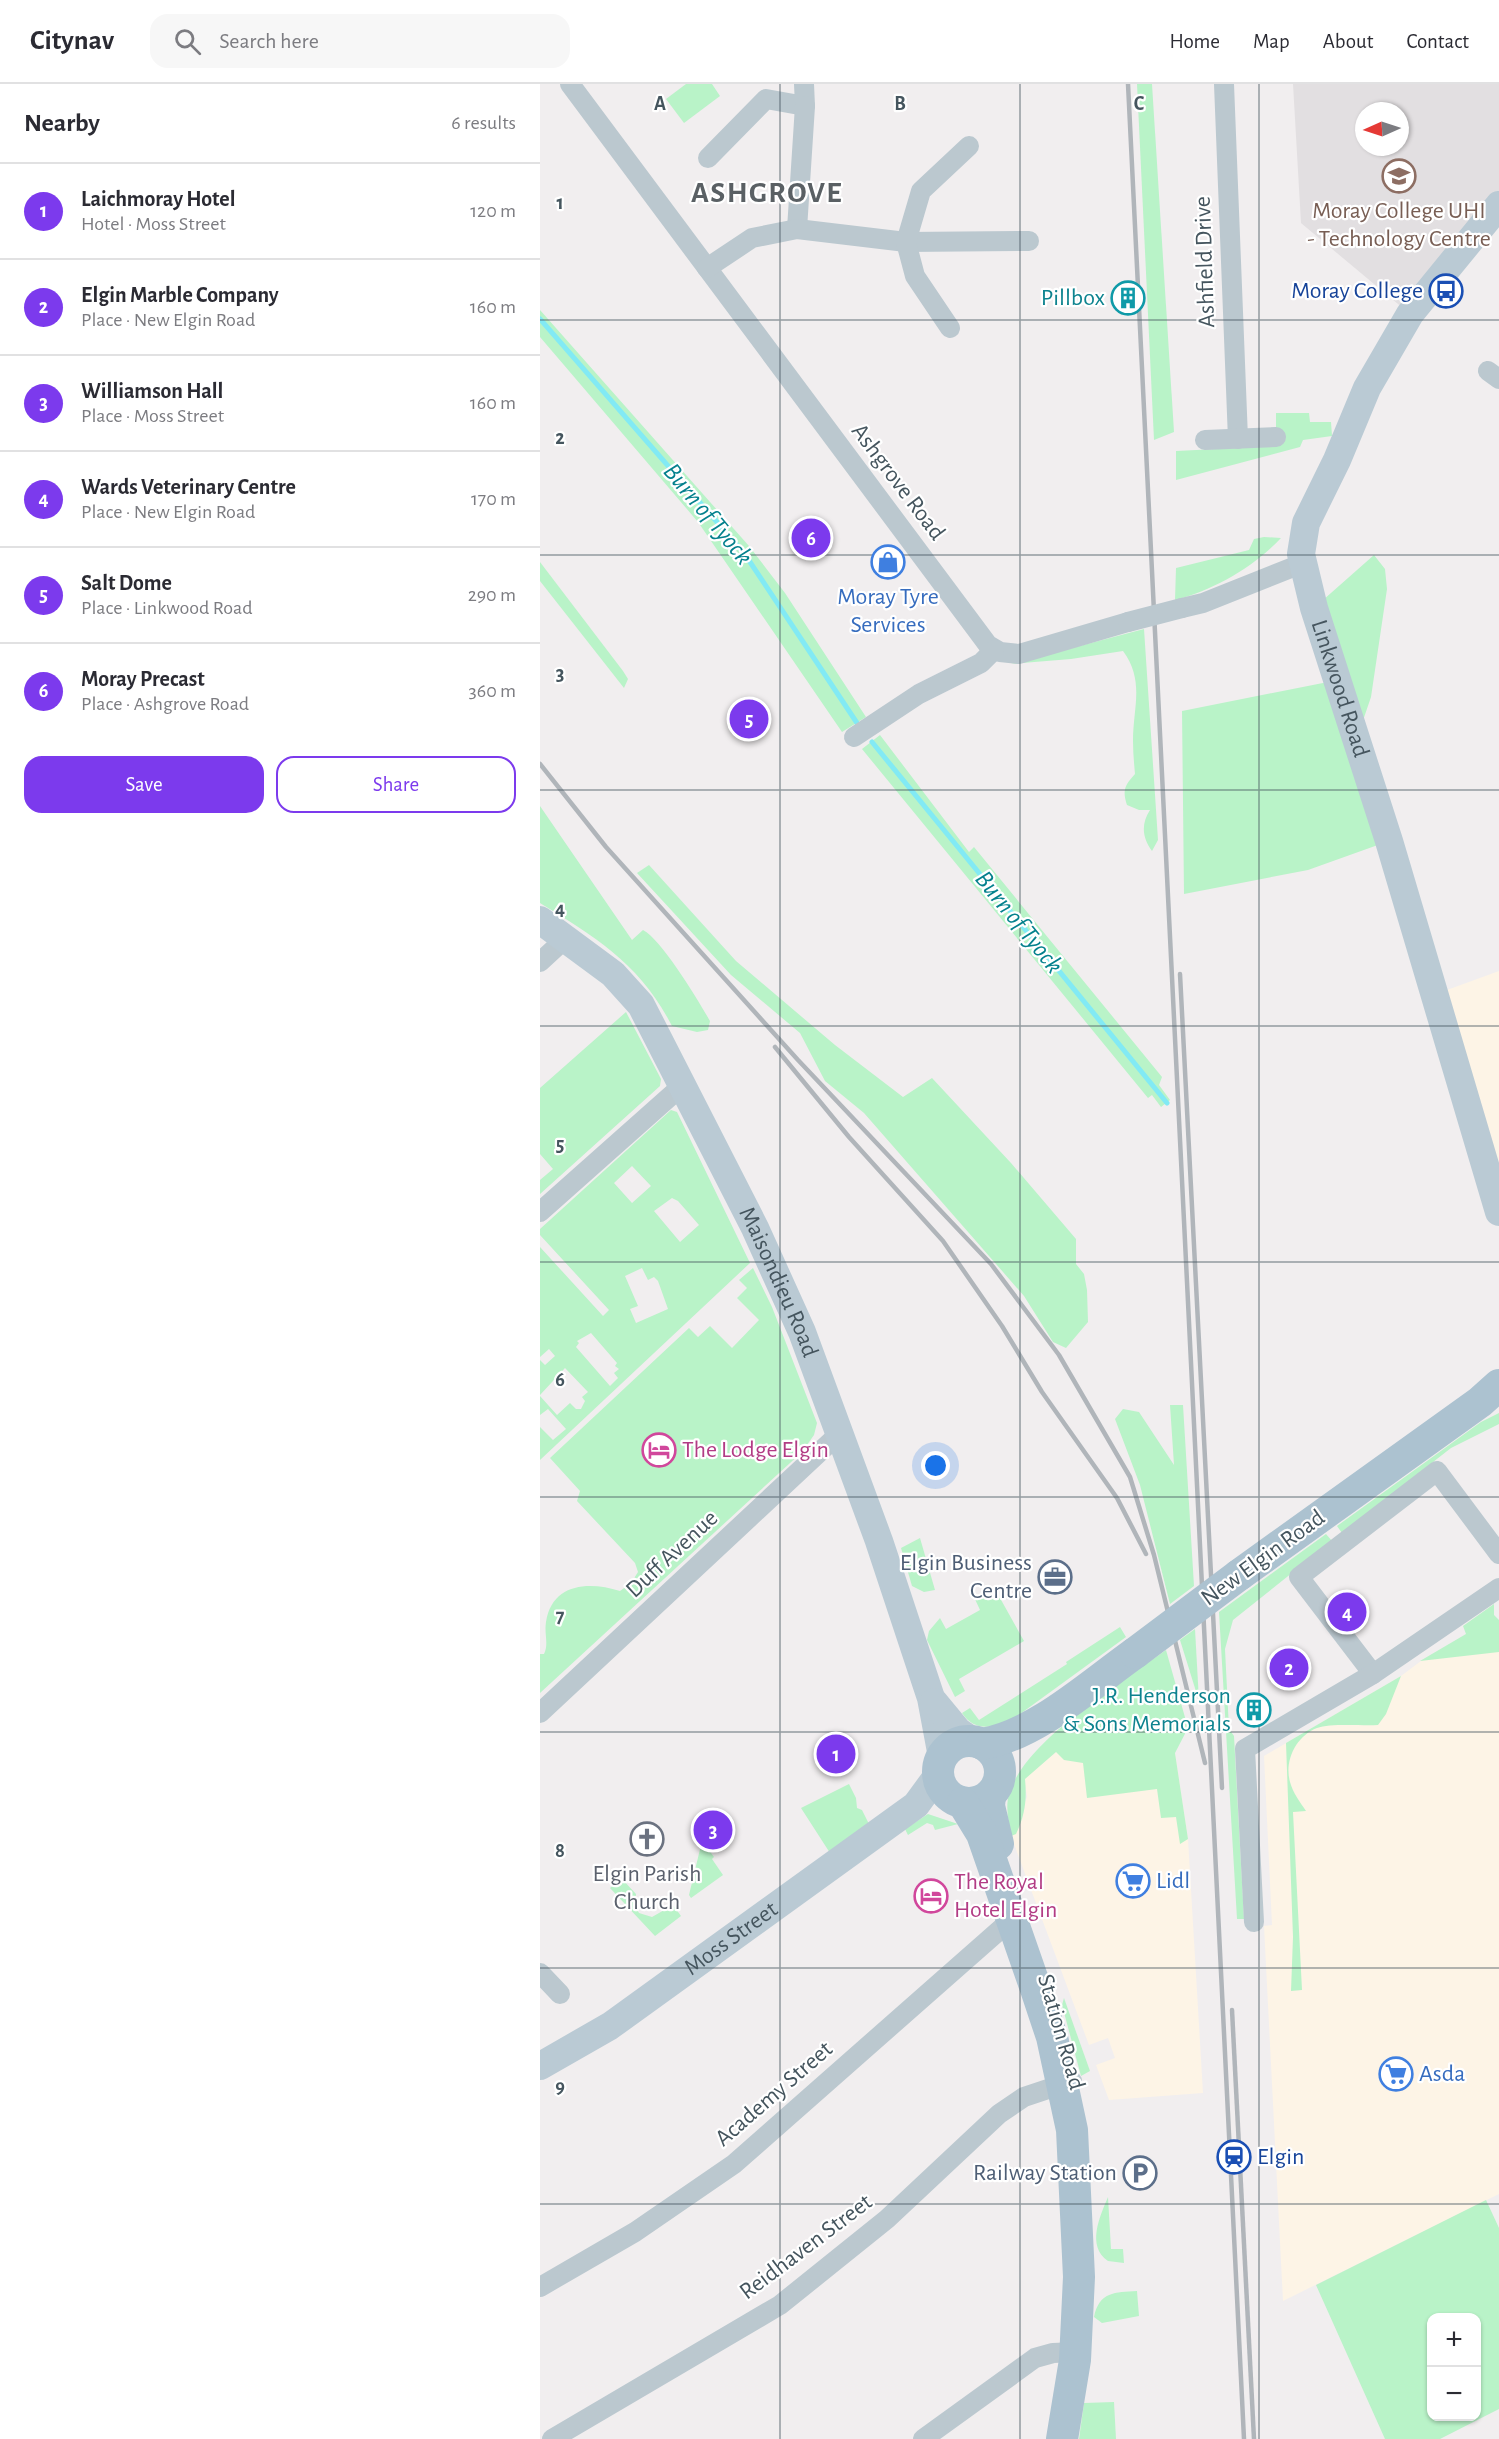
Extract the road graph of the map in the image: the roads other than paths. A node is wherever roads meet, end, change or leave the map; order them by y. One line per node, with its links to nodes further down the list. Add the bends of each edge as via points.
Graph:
1 (570, 84): 11 (street, Ashgrove Road)
2 (804, 84): 4 (street)
3 (1224, 84): 14 (street, Ashfield Drive)
4 (805, 106): 6 (street, via 766,99); 8 (street)
5 (969, 146): 10 (street, via 921,191)
6 (708, 159)
7 (1499, 205): 16 (street, Linkwood Road, via 1410,314 1367,388 1338,460 1306,523)
8 (797, 229): 10 (street); 11 (street, via 752,238)
9 (1029, 241): 10 (street)
10 (906, 242): 12 (street, via 915,276)
11 (707, 268): 17 (street, Ashgrove Road)
12 (950, 328)
13 (1276, 437): 14 (street)
14 (1238, 438): 15 (street)
15 (1205, 440)
16 (1301, 564): 17 (street, bridge, via 1203,603 1019,654); 24 (street, Linkwood Road, via 1389,841)
17 (994, 650): 18 (street, via 981,663 919,694)
18 (854, 737)
19 (540, 920): 20 (street, Maisondieu Road)
20 (567, 938): 21 (street); 22 (street, Maisondieu Road, via 628,988 647,1014)
21 (540, 962)
22 (684, 1084): 23 (street); 26 (street, Maisondieu Road, via 779,1279)
23 (540, 1212)
24 (1499, 1212)
25 (1493, 1394): 32 (main road, New Elgin Road, bridge)
26 (840, 1433): 30 (street, Maisondieu Road); 31 (street, Duff Avenue)
27 (1499, 1554): 29 (street, via 1437,1471 1299,1577)
28 (1499, 1588): 29 (street)
29 (1373, 1674): 36 (street, via 1245,1749)
30 (931, 1698): 33 (street, Maisondieu Road, via 958,1731); 34 (street, Maisondieu Road)
31 (540, 1713)
32 (1047, 1715): 33 (main road, New Elgin Road, via 1000,1741); 34 (main road, New Elgin Road, via 1023,1739)
33 (978, 1743): 34 (main road, Station Road, via 994,1754); 34 (main road, New Elgin Road, via 952,1746)
34 (964, 1784): 35 (main road, Station Road, via 993,1829); 39 (street, Moss Street, via 916,1805 610,2026)
35 (1018, 1917): 40 (main road, Station Road, via 1048,2024); 41 (street, Academy Street, via 734,2164 635,2232)
36 (1254, 1922)
37 (540, 1973): 38 (street)
38 (560, 1994)
39 (540, 2066)
40 (1069, 2081): 42 (main road, Station Road, via 1079,2277); 44 (street, Reidhaven Street, via 1024,2097 999,2114 887,2219 780,2305)
41 (540, 2287)
42 (1075, 2352): 43 (main road, Station Road); 45 (street, via 1035,2358)
43 (1061, 2433)
44 (552, 2439)
45 (923, 2439)

